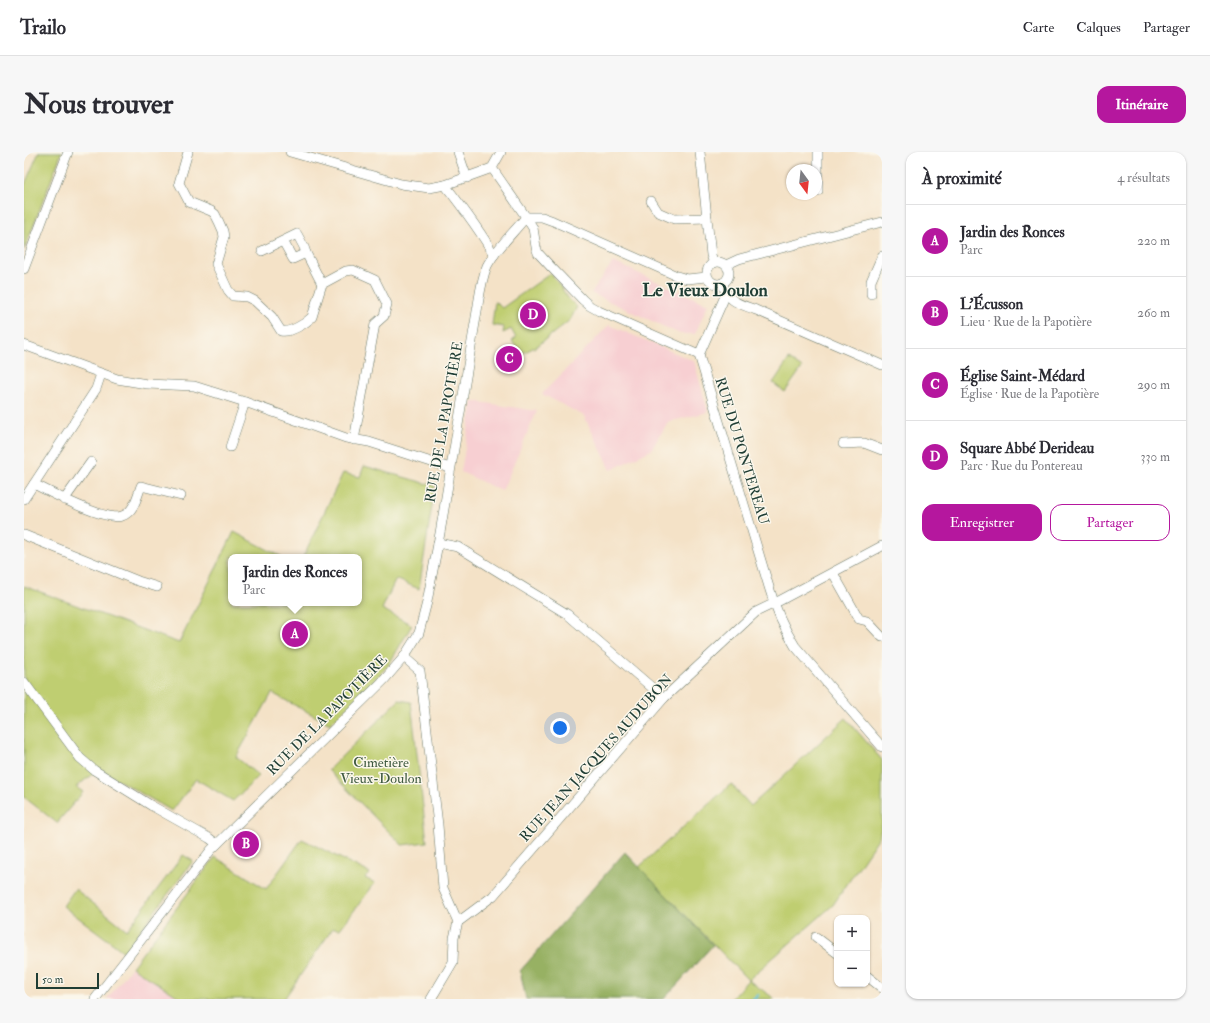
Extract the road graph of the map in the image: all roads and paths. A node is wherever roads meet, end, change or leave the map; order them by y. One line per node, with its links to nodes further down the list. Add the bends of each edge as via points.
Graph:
1 (68, 152): 23 (street)
2 (188, 152): 26 (street, via 179,183 189,202 211,211 219,222 224,237 216,264 232,296 247,297 255,301 284,332 312,317)
3 (290, 152): 11 (street, via 401,184 430,188)
4 (458, 152): 10 (street)
5 (501, 152): 9 (street)
6 (700, 152): 14 (street)
7 (818, 152): 8 (street)
8 (818, 164)
9 (492, 168): 10 (street); 13 (street)
10 (467, 178): 11 (street)
11 (445, 185): 19 (street, via 478,228)
12 (651, 201): 14 (street, via 658,212 674,219)
13 (526, 217): 19 (street, RUE DE LA PAPOTIÈRE); 24 (street, via 549,219 677,276 691,279); 30 (street, via 533,228 538,253 590,306)
14 (707, 218): 21 (street)
15 (882, 222): 22 (street)
16 (283, 241): 17 (street); 18 (street, via 293,259); 18 (street, via 297,234)
17 (262, 251)
18 (306, 253): 26 (street)
19 (494, 255): 39 (street, RUE DE LA PAPOTIÈRE, via 484,273)
20 (882, 256): 28 (street, via 871,281)
21 (714, 263): 22 (street, via 721,262); 24 (street, via 708,269)
22 (726, 265): 25 (street, via 729,271 727,279)
23 (24, 269)
24 (708, 277): 25 (street, via 714,283)
25 (722, 283): 27 (street)
26 (322, 284): 34 (street, via 353,270 375,280 387,304 384,316 375,324)
27 (726, 294): 30 (street); 31 (street, via 739,304)
28 (871, 294)
29 (24, 346): 32 (street)
30 (699, 355): 49 (street, RUE DU PONTEREAU)
31 (882, 365)
32 (101, 374): 33 (street, via 133,383 194,386); 40 (street, via 96,388)
33 (245, 402): 34 (street); 36 (street)
34 (354, 440): 39 (street, via 369,442)
35 (843, 444): 37 (street, via 864,443)
36 (230, 448)
37 (882, 450)
38 (91, 462): 43 (street)
39 (450, 468): 45 (street, RUE DE LA PAPOTIÈRE)
40 (34, 484): 42 (street); 43 (street)
41 (181, 496): 43 (street, via 141,486 134,506 123,516 112,518)
42 (24, 499)
43 (64, 500)
44 (24, 535): 48 (street)
45 (438, 543): 51 (street, RUE DE LA PAPOTIÈRE, via 419,633); 53 (street, via 458,547 567,614)
46 (882, 546): 47 (street, RUE JEAN JACQUES AUDUBON)
47 (833, 573): 49 (street, RUE JEAN JACQUES AUDUBON); 50 (street, via 859,619 867,620)
48 (157, 587)
49 (774, 604): 53 (street, RUE JEAN JACQUES AUDUBON, via 756,612); 54 (street, RUE DU PONTEREAU, via 794,646)
50 (882, 637)
51 (404, 657): 55 (street, RUE DE LA PAPOTIÈRE, via 384,680); 56 (street, via 420,671 443,888)
52 (24, 682): 55 (street, via 80,758 94,770)
53 (664, 698): 56 (street, RUE JEAN JACQUES AUDUBON, via 493,896)
54 (882, 747)
55 (217, 844): 61 (street, RUE DE LA PAPOTIÈRE)
56 (458, 922): 62 (street, via 453,962)
57 (816, 937): 58 (street)
58 (834, 951)
59 (870, 978): 60 (street)
60 (882, 988)
61 (96, 999)
62 (431, 999)

